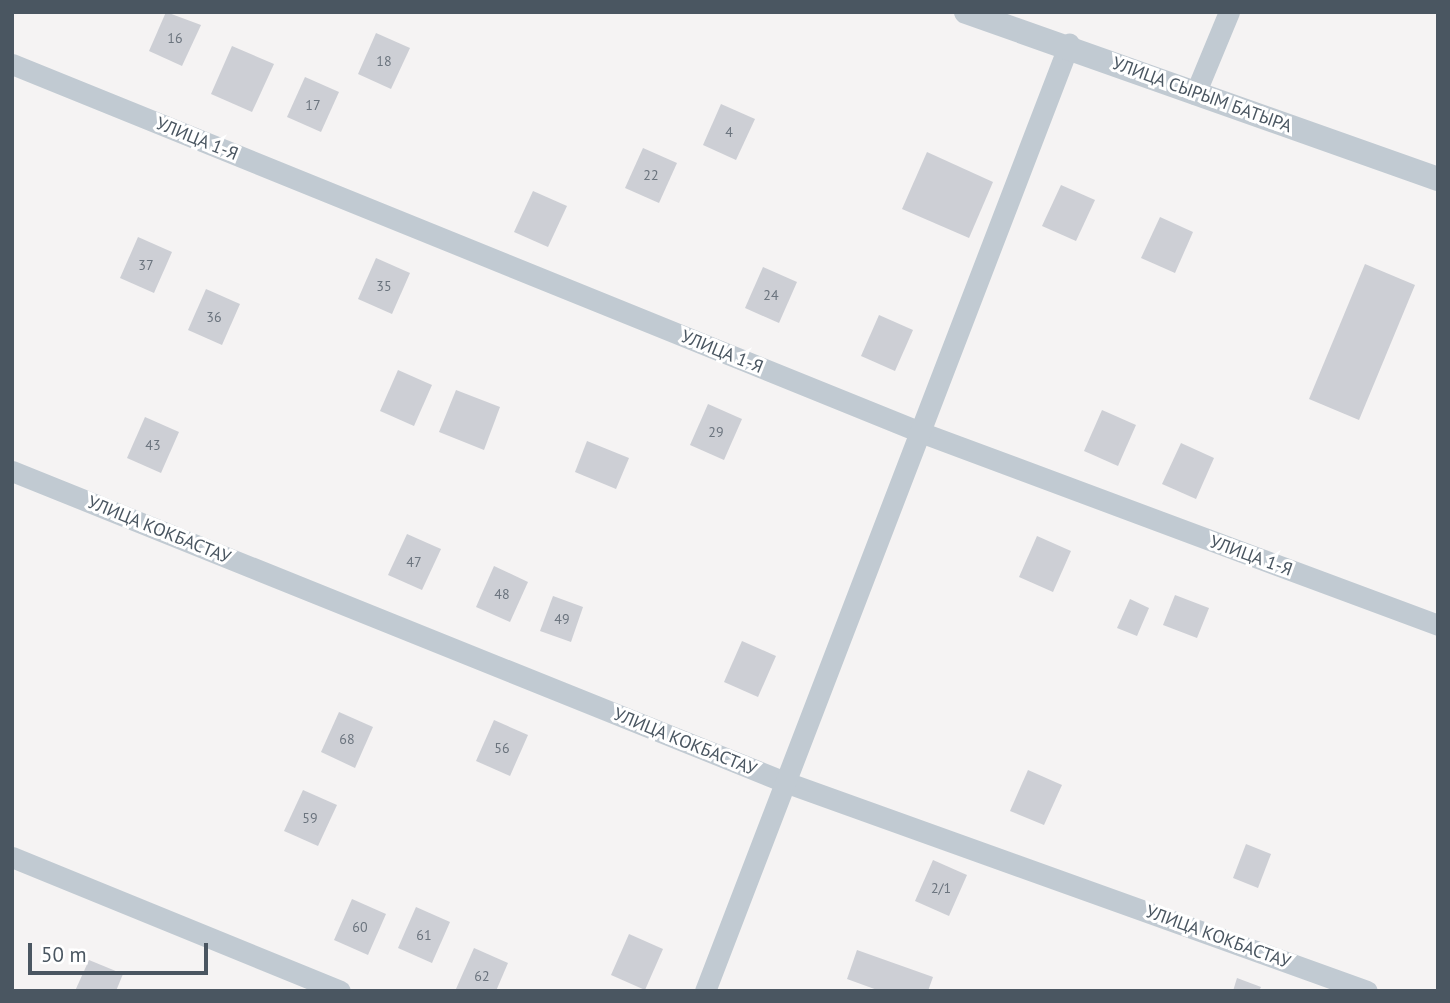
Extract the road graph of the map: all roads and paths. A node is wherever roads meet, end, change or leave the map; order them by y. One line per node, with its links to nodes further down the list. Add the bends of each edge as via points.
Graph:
1 (966, 12): 3 (street, УЛИЦА СЫРЫМ БАТЫРА)
2 (1228, 12): 5 (street)
3 (1069, 44): 5 (street, УЛИЦА СЫРЫМ БАТЫРА); 7 (street)
4 (12, 64): 7 (street, УЛИЦА 1-Я)
5 (1195, 94): 6 (street, УЛИЦА СЫРЫМ БАТЫРА)
6 (1438, 179)
7 (920, 432): 9 (street, УЛИЦА 1-Я); 10 (street)
8 (12, 471): 10 (street, УЛИЦА КОКБАСТАУ)
9 (1438, 625)
10 (785, 782): 13 (street); 14 (street, УЛИЦА КОКБАСТАУ)
11 (12, 858): 12 (street)
12 (340, 991)
13 (705, 991)
14 (1367, 991)

